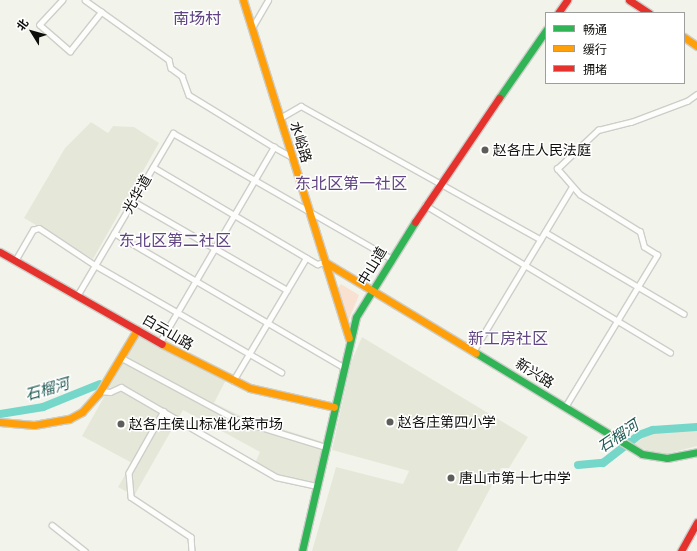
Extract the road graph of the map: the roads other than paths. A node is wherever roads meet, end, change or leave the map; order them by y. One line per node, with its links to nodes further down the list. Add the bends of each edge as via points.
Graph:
1 (63, 0): 7 (street, via 40,25 70,51)
2 (85, 0): 7 (street)
3 (243, 0): 10 (street, 水峪路)
4 (268, 0): 10 (street)
5 (567, 0): 8 (street)
6 (629, 0): 9 (street)
7 (101, 12): 16 (street, via 169,60 171,68 182,76 189,95)
8 (559, 12)
9 (647, 12)
10 (252, 28): 15 (street, 水峪路)
11 (545, 31): 20 (street, 中山道)
12 (685, 38): 13 (street)
13 (697, 46)
14 (697, 94): 21 (street, via 687,101 639,119 598,130 557,168)
15 (280, 118): 17 (street, 水峪路); 20 (street, via 301,106)
16 (274, 147): 17 (street); 19 (street)
17 (292, 158): 24 (street, 水峪路)
18 (153, 167): 19 (street, 光华道, via 173,133); 22 (street, 光华道); 25 (street)
19 (255, 180): 24 (street); 25 (street)
20 (440, 182): 23 (street, 中山道); 28 (street)
21 (572, 187): 26 (street); 38 (street, via 640,232 644,247 657,255)
22 (133, 201): 27 (street, 光华道); 29 (street)
23 (425, 205): 32 (street, 中山道); 36 (street)
24 (309, 211): 32 (street); 34 (street, 水峪路)
25 (234, 215): 29 (street); 31 (street)
26 (545, 232): 28 (street); 38 (street)
27 (114, 233): 35 (street, 光华道); 37 (street)
28 (540, 240): 36 (street)
29 (215, 248): 37 (street); 39 (street)
30 (0, 252): 33 (street, 白云山路)
31 (306, 258): 34 (street, via 317,264); 39 (street)
32 (392, 259): 40 (street, 中山道)
33 (16, 261): 35 (street, via 36,228); 41 (street, 白云山路)
34 (325, 262): 40 (street, 新兴路); 47 (street, 水峪路)
35 (95, 265): 41 (street, 光华道); 42 (street)
36 (525, 265): 44 (street); 49 (street)
37 (196, 280): 42 (street); 45 (street)
38 (638, 287): 43 (street); 44 (street)
39 (287, 290): 45 (street)
40 (373, 290): 47 (street, 中山道); 49 (street, 新兴路)
41 (77, 296): 46 (street, 白云山路)
42 (177, 312): 48 (street); 51 (street)
43 (684, 314)
44 (617, 320): 50 (street); 57 (street)
45 (268, 323): 51 (street); 53 (street)
46 (137, 330): 48 (street, 白云山路); 52 (street)
47 (349, 338): 53 (street, 中山道)
48 (160, 342): 55 (street, 白云山路)
49 (474, 350): 57 (street, 新兴路)
50 (670, 352)
51 (249, 354): 54 (street); 55 (street)
52 (120, 358): 56 (street); 61 (street, via 235,419)
53 (342, 366): 58 (street, 中山道)
54 (281, 372)
55 (233, 381): 58 (street, 白云山路)
56 (100, 391): 59 (street, via 110,392 121,387); 60 (street, via 82,412 69,420 34,425)
57 (565, 407): 62 (street, 新兴路, via 632,448 655,458)
58 (334, 408): 61 (street, 中山道)
59 (164, 412): 63 (street, via 276,477); 69 (street, via 129,473 131,497 191,537)
60 (0, 422)
61 (326, 447): 63 (street, 中山道)
62 (697, 452)
63 (317, 486): 70 (street, 中山道)
64 (697, 522): 71 (street)
65 (52, 525): 66 (street)
66 (77, 544): 67 (street); 68 (street)
67 (85, 551)
68 (90, 551)
69 (192, 551)
70 (302, 551)
71 (681, 551)

